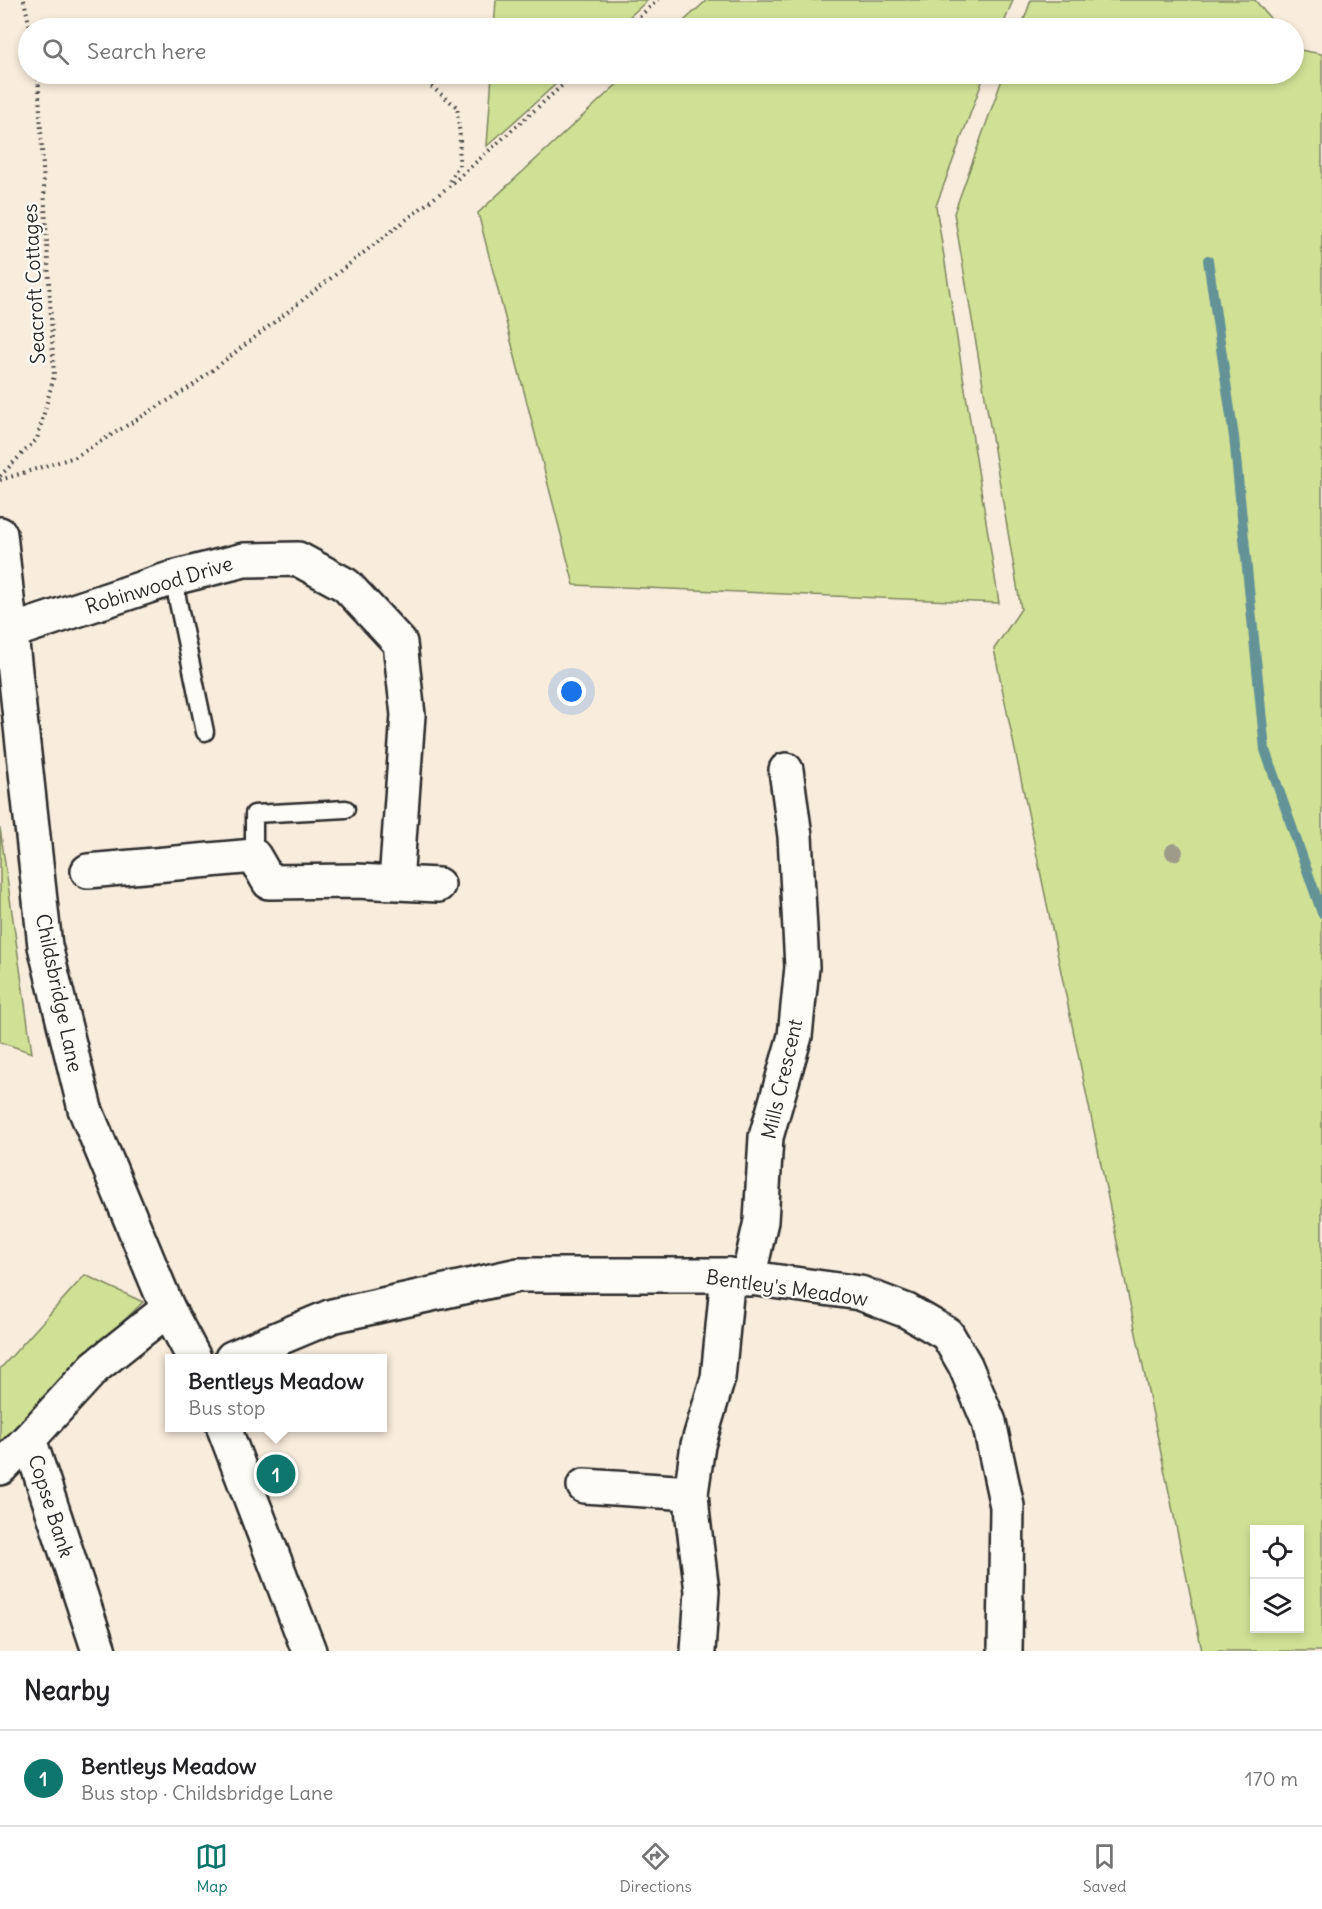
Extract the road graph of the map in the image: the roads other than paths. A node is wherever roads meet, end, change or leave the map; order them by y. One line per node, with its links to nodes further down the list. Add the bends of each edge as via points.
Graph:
1 (0, 534): 3 (street, Childsbridge Lane)
2 (173, 578): 3 (street, Robinwood Drive); 4 (lane); 9 (street, Robinwood Drive, via 244,560 298,559 346,585 400,643 408,715)
3 (10, 632): 12 (street, Childsbridge Lane, via 48,957 85,1109)
4 (205, 732)
5 (787, 770): 11 (street, Mills Crescent, via 802,967 795,1036 766,1137 761,1221)
6 (346, 809): 7 (lane, via 254,814)
7 (254, 856): 8 (street); 9 (street, via 269,882)
8 (88, 871)
9 (396, 882): 10 (street)
10 (438, 885)
11 (738, 1277): 14 (street, Bentley's Meadow, via 518,1275 332,1316); 19 (street, Mills Crescent, via 718,1378 698,1445); 23 (street, Bentley's Meadow, via 860,1293 907,1311 946,1334 965,1365 989,1422 1007,1506)
12 (168, 1309): 13 (street, Childsbridge Lane); 16 (street, Copse Bank, via 95,1368)
13 (191, 1354)
14 (244, 1354)
15 (226, 1432): 21 (street)
16 (29, 1439): 17 (street); 20 (street, Copse Bank)
17 (0, 1468)
18 (584, 1486): 19 (street)
19 (691, 1493): 22 (street, Mills Crescent, via 702,1591)
20 (99, 1651)
21 (309, 1651)
22 (698, 1651)
23 (1005, 1651)

